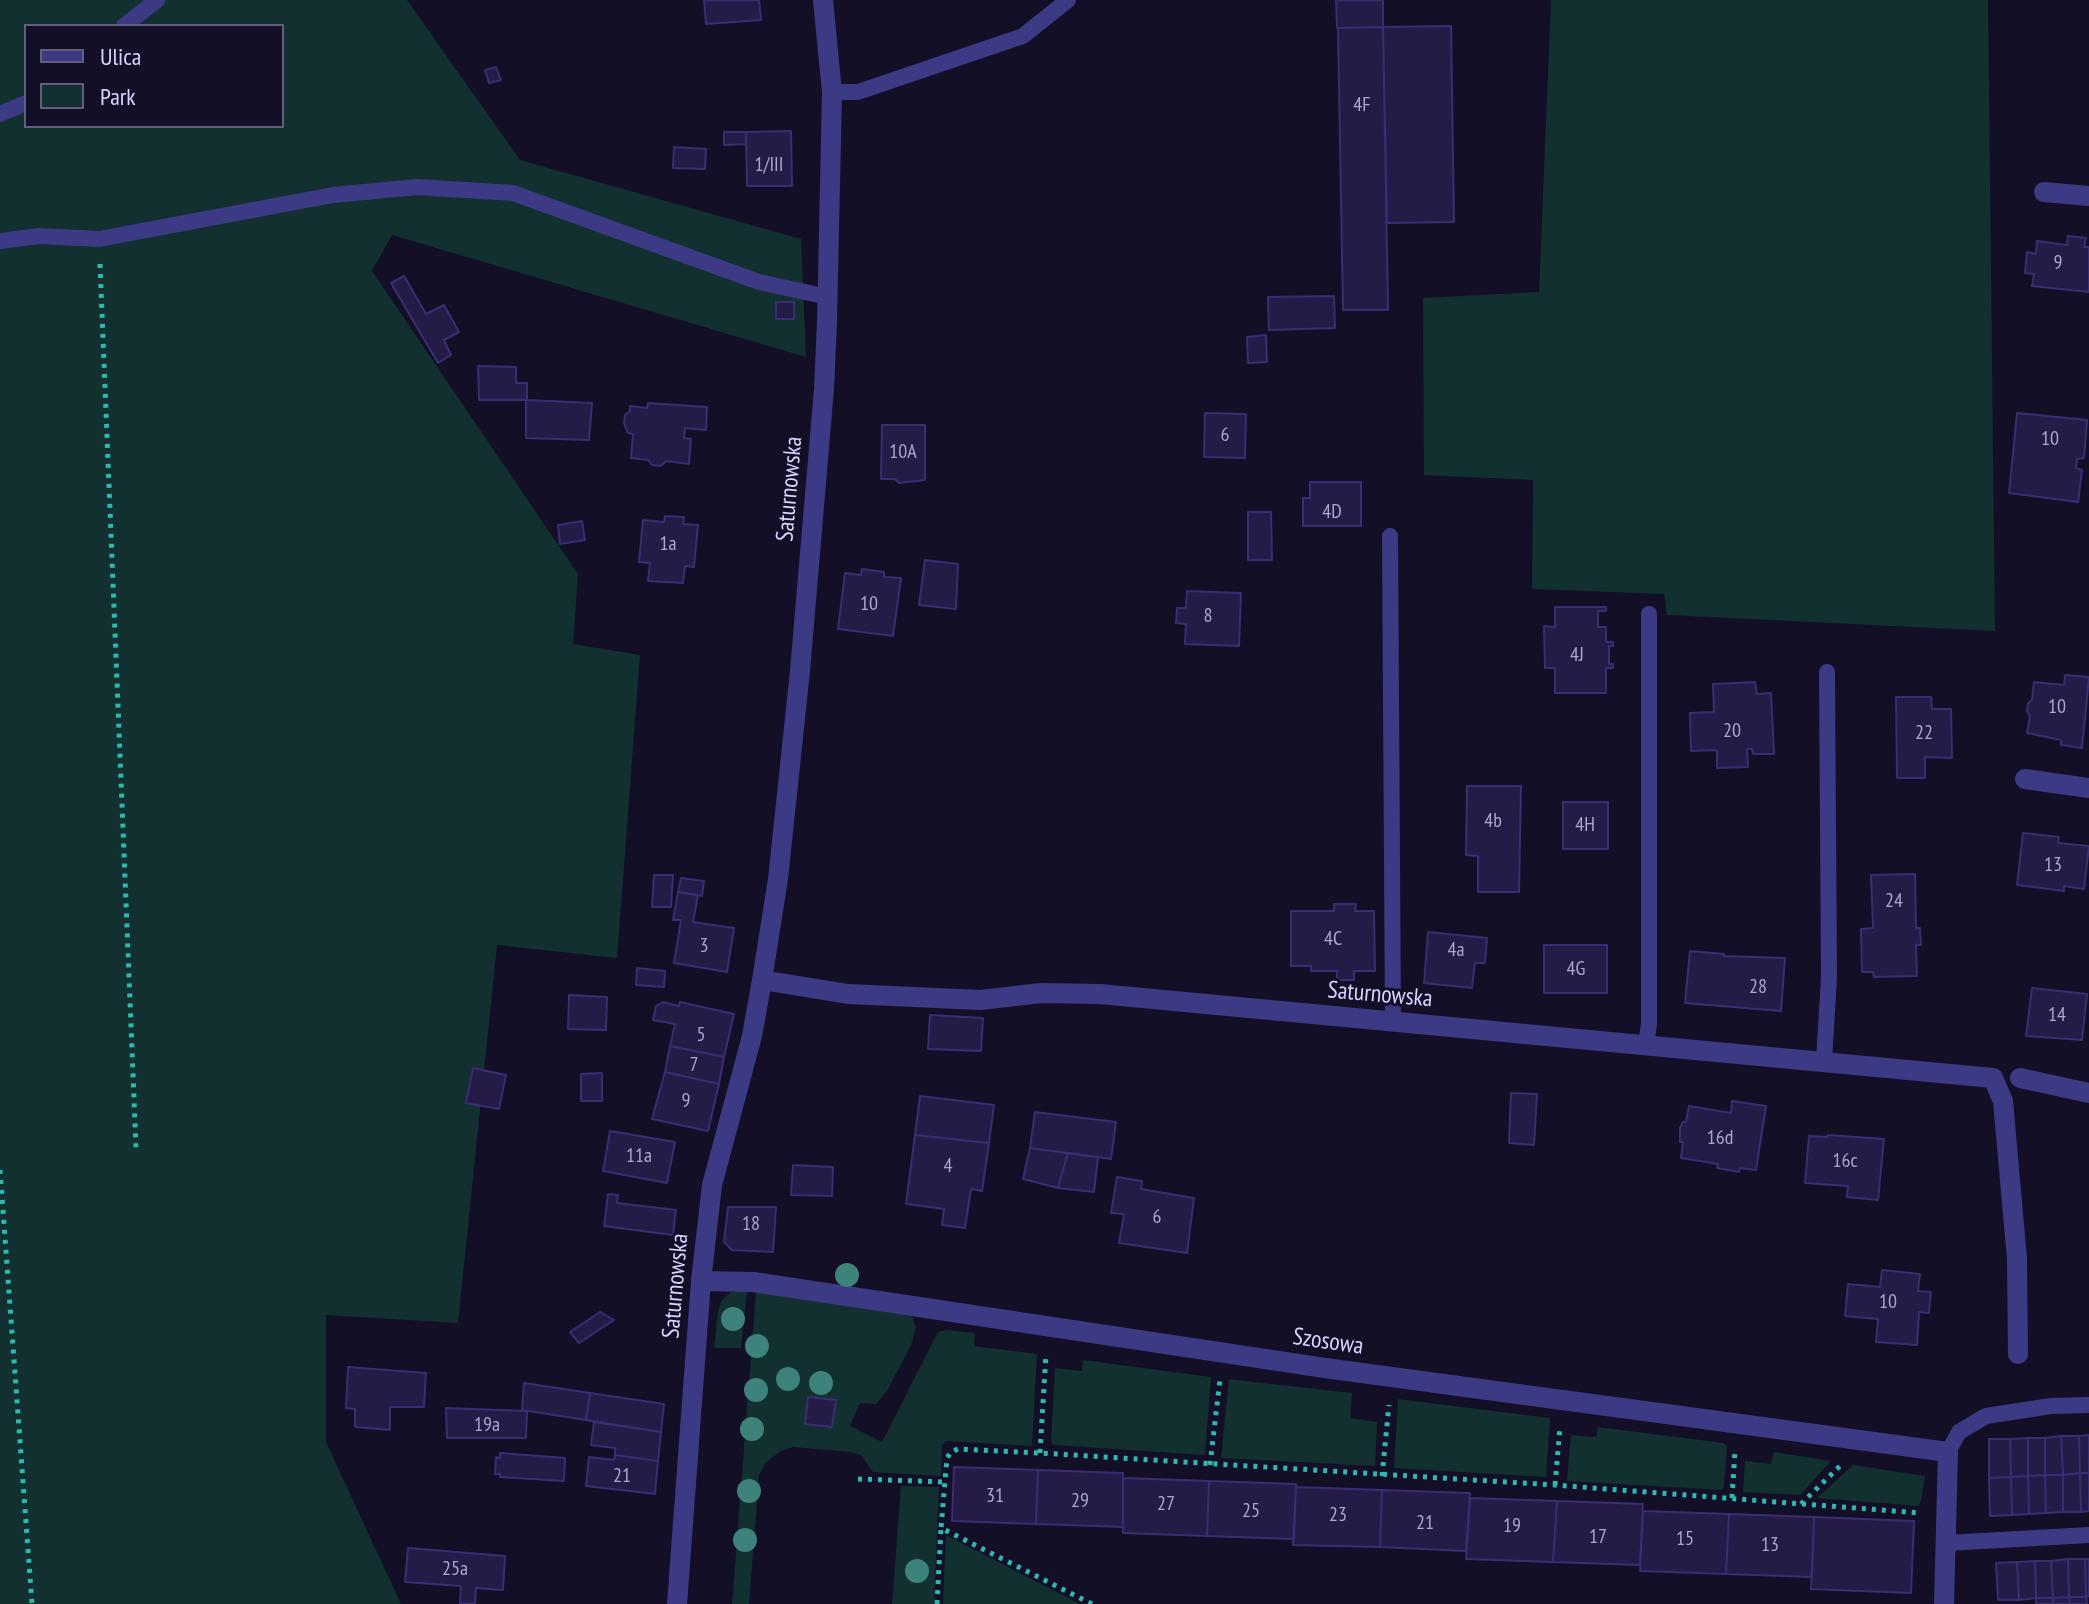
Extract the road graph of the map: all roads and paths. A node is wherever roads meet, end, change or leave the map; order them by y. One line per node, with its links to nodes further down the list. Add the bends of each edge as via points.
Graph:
1 (157, 0): 4 (lane)
2 (823, 0): 5 (street, Saturnowska)
3 (1068, 0): 5 (lane, via 1023,36 858,92)
4 (127, 24)
5 (832, 92): 12 (street, Saturnowska)
6 (24, 104): 7 (lane)
7 (0, 114)
8 (2044, 192): 9 (street)
9 (2089, 196)
10 (99, 239): 11 (lane, via 39,236); 12 (lane, via 333,195 417,187 513,193 759,282); 24 (path)
11 (0, 241)
12 (828, 297): 18 (street, Saturnowska, via 800,671)
13 (1390, 536): 19 (lane)
14 (1649, 614): 20 (lane)
15 (1827, 672): 21 (lane, via 1829,978)
16 (2025, 779): 17 (street)
17 (2089, 788)
18 (762, 980): 19 (street, Saturnowska, via 848,994 981,1000 1100,994); 26 (street, Saturnowska, via 712,1185)
19 (1393, 1023): 20 (street, Saturnowska)
20 (1646, 1045): 21 (street, Saturnowska)
21 (1824, 1060): 29 (street, Saturnowska, via 1993,1078 2003,1101 2017,1259)
22 (2020, 1078): 23 (street)
23 (2089, 1093)
24 (136, 1148)
25 (0, 1170): 48 (path)
26 (701, 1281): 27 (street, Szosowa, via 753,1282); 49 (street, Saturnowska)
27 (1048, 1326): 28 (street, Szosowa); 36 (path)
28 (1223, 1353): 30 (street, Szosowa); 37 (path)
29 (2018, 1354)
30 (1392, 1377): 31 (street, Szosowa); 38 (path)
31 (1563, 1399): 33 (street, Szosowa); 41 (path)
32 (2089, 1405): 35 (lane, via 1986,1416 1959,1432)
33 (1737, 1422): 34 (street, Szosowa); 42 (path)
34 (1867, 1440): 35 (street, Szosowa); 43 (path)
35 (1948, 1452): 44 (street)
36 (1040, 1453): 37 (path); 40 (path, via 958,1449 947,1458)
37 (1210, 1465): 38 (path)
38 (1382, 1476): 41 (path)
39 (858, 1479): 40 (path)
40 (945, 1482): 45 (path)
41 (1555, 1485): 42 (path)
42 (1732, 1498): 43 (path)
43 (1801, 1504): 44 (path)
44 (1948, 1516): 47 (street)
45 (941, 1528): 50 (path); 51 (path)
46 (2089, 1535): 47 (lane)
47 (1947, 1543): 52 (street)
48 (32, 1604)
49 (677, 1604)
50 (937, 1604)
51 (1092, 1604)
52 (1944, 1604)

